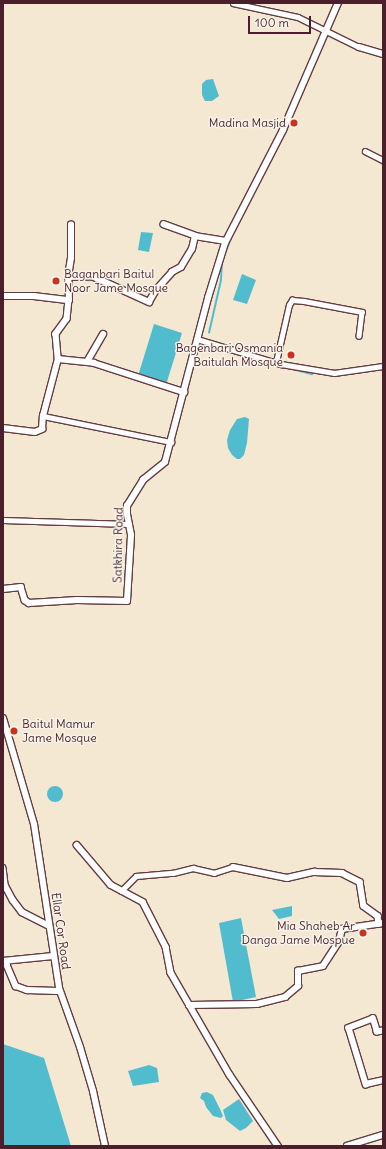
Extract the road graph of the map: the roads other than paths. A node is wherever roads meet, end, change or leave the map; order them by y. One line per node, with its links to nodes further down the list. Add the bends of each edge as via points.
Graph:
1 (233, 3): 3 (street, via 298,17)
2 (338, 3): 3 (street, Satkhira Road)
3 (327, 30): 4 (street); 11 (street, Satkhira Road, via 283,130)
4 (359, 47): 5 (street)
5 (383, 54)
6 (365, 151): 7 (street)
7 (383, 160)
8 (71, 225): 12 (street)
9 (164, 225): 10 (street)
10 (195, 236): 11 (street); 12 (street, via 192,249 180,267 156,290 149,302 92,276)
11 (226, 241): 17 (street, Satkhira Road)
12 (68, 277): 14 (street)
13 (3, 296): 14 (street)
14 (69, 300): 18 (street, via 67,319 56,334)
15 (103, 334): 19 (street)
16 (359, 336): 20 (street, via 362,312 292,300)
17 (197, 339): 20 (street); 22 (street, Satkhira Road)
18 (58, 359): 19 (street); 23 (street)
19 (87, 362): 22 (street)
20 (276, 362): 21 (street, via 334,373)
21 (383, 366)
22 (184, 392): 25 (street, Satkhira Road)
23 (43, 416): 24 (street, via 42,429 35,432); 25 (street)
24 (3, 428)
25 (171, 442): 27 (street, Satkhira Road, via 165,462 143,480 127,506)
26 (3, 520): 27 (street)
27 (129, 524): 28 (street, Satkhira Road, via 131,535 127,601 77,600 29,603 25,600 21,587)
28 (3, 589)
29 (3, 718): 35 (main road, Ellar Cor Road, via 34,824)
30 (77, 845): 33 (street, via 111,885)
31 (234, 867): 33 (street, via 214,873 194,868 173,873 136,876); 34 (street, via 287,878 314,872 342,873 360,882 364,906 378,916)
32 (3, 868): 35 (street, via 4,885 22,912)
33 (121, 891): 39 (street, via 143,902 166,947 171,973)
34 (381, 924): 39 (street, via 342,930 339,941 323,966 298,971 298,986 285,997 257,1004)
35 (49, 926): 36 (main road, Ellar Cor Road)
36 (53, 956): 37 (street); 43 (main road, Ellar Cor Road, via 59,988 94,1091)
37 (3, 961): 38 (street, via 16,986 27,990)
38 (57, 991)
39 (189, 1005): 44 (street, via 230,1075)
40 (383, 1031): 41 (street, via 377,1032 373,1019 349,1028 366,1084)
41 (383, 1080)
42 (383, 1135): 45 (street)
43 (105, 1146)
44 (278, 1146)
45 (347, 1146)

